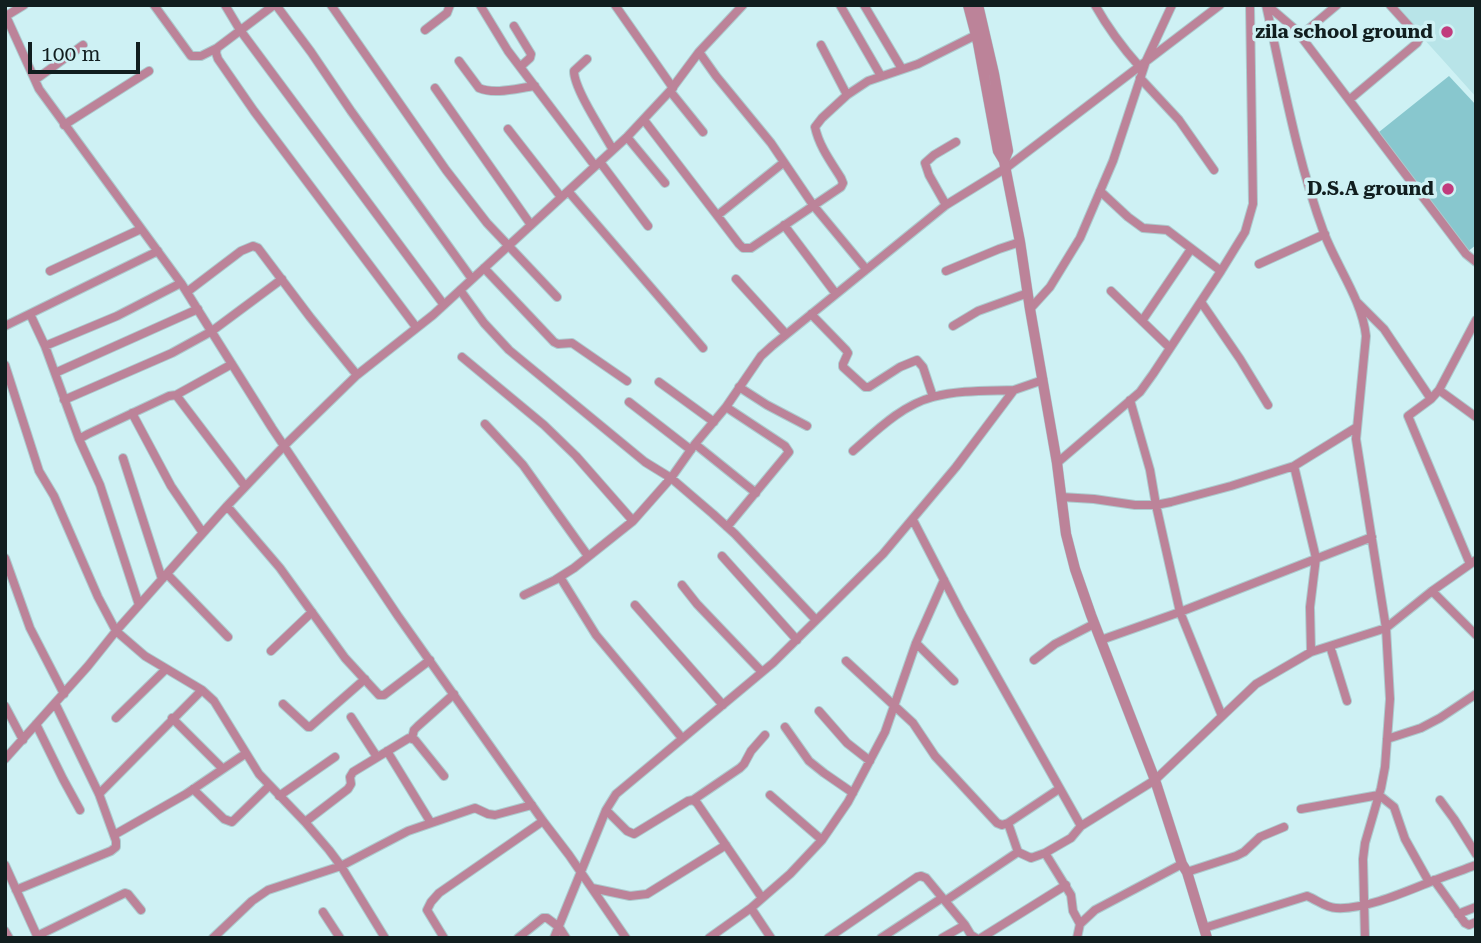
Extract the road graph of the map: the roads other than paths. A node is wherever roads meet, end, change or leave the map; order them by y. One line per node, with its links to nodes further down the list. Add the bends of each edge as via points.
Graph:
1 (24, 5): 21 (street)
2 (155, 5): 29 (street, via 191,56 201,57)
3 (225, 5): 23 (street)
4 (275, 5): 23 (street); 79 (street)
5 (331, 5): 68 (street, via 446,170)
6 (450, 5): 24 (street, via 450,11)
7 (480, 5): 34 (street)
8 (614, 5): 42 (street)
9 (840, 5): 37 (street)
10 (864, 5): 35 (street)
11 (968, 5): 25 (street)
12 (978, 5): 54 (street, via 1008,151)
13 (1096, 5): 33 (street, via 1116,39)
14 (1172, 5): 33 (street)
15 (1220, 5): 33 (street)
16 (1250, 5): 77 (street, via 1253,204 1245,232)
17 (1266, 5): 26 (street); 66 (street, via 1303,170)
18 (1337, 5): 26 (street)
19 (1390, 5): 44 (street, via 1419,39)
20 (740, 6): 30 (street)
21 (6, 15): 39 (street)
22 (514, 26): 34 (street, via 531,54)
23 (240, 30): 29 (street); 90 (street)
24 (425, 30)
25 (976, 35): 35 (street); 54 (street, via 998,151)
26 (1300, 36): 44 (street)
27 (821, 45): 43 (street)
28 (83, 46): 39 (street)
29 (217, 48): 99 (street, via 218,59 254,111)
30 (699, 52): 42 (street); 52 (street)
31 (587, 59): 51 (street, via 574,71 574,78)
32 (459, 61): 40 (street, via 483,90)
33 (1143, 64): 38 (street); 54 (street)
34 (520, 67): 40 (street)
35 (902, 69): 37 (street)
36 (149, 71): 46 (street)
37 (881, 76): 43 (street)
38 (1140, 78): 55 (street, via 1179,120); 57 (street)
39 (35, 80): 46 (street)
40 (535, 86): 53 (street)
41 (435, 88): 62 (street)
42 (672, 90): 45 (street); 48 (street)
43 (847, 95): 59 (street, via 815,127 843,183)
44 (1349, 100): 71 (street)
45 (644, 120): 49 (street); 61 (street)
46 (64, 125): 65 (street)
47 (508, 129): 58 (street)
48 (703, 132)
49 (627, 137): 51 (street); 56 (street)
50 (956, 142): 60 (street, via 925,163)
51 (613, 150): 53 (street)
52 (783, 163): 59 (street); 61 (street)
53 (597, 164): 58 (street); 64 (street)
54 (1005, 164): 60 (street); 67 (street)
55 (1214, 170)
56 (665, 183)
57 (1100, 191): 69 (street, via 1143,228 1167,230); 92 (street, via 1080,238 1050,287)
58 (564, 194): 62 (street); 103 (street)
59 (813, 205): 63 (street); 74 (street)
60 (946, 205): 74 (street)
61 (718, 215): 63 (street, via 747,249)
62 (531, 225): 68 (street)
63 (784, 225): 86 (street)
64 (648, 226)
65 (141, 229): 70 (street); 75 (street)
66 (1325, 234): 72 (street); 88 (street)
67 (1020, 242): 76 (street); 85 (street)
68 (509, 245): 73 (street); 87 (street)
69 (1191, 249): 77 (street); 96 (street)
70 (158, 251): 81 (street); 93 (street)
71 (1476, 262)
72 (1259, 264)
73 (484, 268): 79 (street); 111 (street, via 554,342 572,343)
74 (866, 269): 86 (street)
75 (50, 271)
76 (946, 271)
77 (1221, 271): 89 (street)
78 (282, 279): 84 (street, via 253,246); 100 (street); 109 (street)
79 (472, 279): 82 (street)
80 (736, 279): 101 (street)
81 (181, 283): 84 (street); 102 (street)
82 (460, 290): 90 (street); 138 (street, via 509,350 645,462)
83 (1111, 291): 96 (street)
84 (187, 292): 91 (street)
85 (1028, 293): 92 (street); 98 (street)
86 (836, 294): 94 (street)
87 (557, 297)
88 (1355, 300): 119 (street, via 1384,329); 130 (street, via 1366,336)
89 (1201, 302): 104 (street); 123 (street)
90 (444, 305): 99 (street)
91 (198, 309): 100 (street); 108 (street)
92 (1030, 309): 110 (street)
93 (30, 314): 97 (street); 102 (street)
94 (811, 314): 101 (street); 118 (street, via 846,350 843,367 865,387 918,360)
95 (1476, 320): 116 (street)
96 (1142, 321): 104 (street)
97 (5, 326)
98 (953, 326)
99 (416, 327): 109 (street)
100 (212, 331): 106 (street); 120 (street)
101 (786, 334): 114 (street, via 761,356)
102 (45, 346): 108 (street)
103 (703, 348)
104 (1170, 348): 121 (street)
105 (462, 357): 145 (street, via 544,425)
106 (232, 364): 117 (street); 132 (street)
107 (5, 365): 113 (street)
108 (55, 373): 120 (street)
109 (357, 375): 132 (street)
110 (1043, 380): 115 (street); 136 (street)
111 (626, 381)
112 (659, 382): 127 (street)
113 (8, 386): 167 (street, via 39,471)
114 (739, 387): 124 (street); 129 (street)
115 (1014, 390): 118 (street); 144 (street)
116 (1439, 390): 119 (street); 126 (street)
117 (176, 395): 125 (street); 139 (street)
118 (933, 397): 134 (street, via 891,419)
119 (1431, 399): 153 (street, via 1408,416)
120 (64, 400): 131 (street)
121 (1130, 400): 136 (street); 142 (street)
122 (629, 402): 133 (street)
123 (1268, 405)
124 (726, 407): 127 (street); 140 (street, via 789,449)
125 (132, 413): 131 (street); 147 (street)
126 (1476, 417)
127 (714, 422): 133 (street)
128 (485, 424): 149 (street, via 523,465)
129 (807, 426)
130 (1357, 427): 137 (street); 148 (street)
131 (79, 439): 160 (street, via 100,485)
132 (284, 446): 139 (street); 176 (street)
133 (693, 447): 138 (street); 140 (street)
134 (853, 451)
135 (123, 458): 154 (street)
136 (1057, 463): 141 (street)
137 (1294, 466): 142 (street); 152 (street)
138 (671, 478): 145 (street); 146 (street)
139 (245, 486): 143 (street)
140 (756, 493): 146 (street)
141 (1061, 497): 142 (street); 165 (street, via 1075,569)
142 (1156, 505): 163 (street)
143 (227, 506): 147 (street); 162 (street)
144 (913, 520): 156 (street); 164 (street)
145 (633, 521): 149 (street)
146 (727, 527): 164 (street)
147 (203, 533): 154 (street)
148 (1372, 537): 152 (street); 166 (street)
149 (588, 556): 155 (street)
150 (722, 556): 171 (street)
151 (5, 558): 184 (street, via 30,628)
152 (1316, 558): 163 (street); 175 (street)
153 (1473, 562): 158 (street)
154 (164, 577): 160 (street); 169 (street)
155 (560, 577): 159 (street); 202 (street, via 596,635)
156 (944, 580): 172 (street); 216 (street)
157 (682, 585): 180 (street)
158 (1432, 591): 166 (street); 168 (street)
159 (524, 595)
160 (139, 605): 167 (street)
161 (635, 605): 190 (street)
162 (312, 612): 174 (street); 181 (street)
163 (1180, 612): 170 (street); 194 (street)
164 (816, 620): 171 (street)
165 (1094, 624): 170 (street); 177 (street)
166 (1386, 628): 173 (street); 203 (street)
167 (116, 631): 179 (street); 184 (street)
168 (1476, 635)
169 (228, 637)
170 (1101, 639): 213 (street)
171 (797, 640): 180 (street)
172 (916, 643): 182 (street); 192 (street)
173 (1330, 646): 175 (street); 187 (street)
174 (271, 651)
175 (1311, 652): 194 (street, via 1256,684)
176 (430, 660): 181 (street, via 384,695); 185 (street)
177 (1034, 660)
178 (846, 661): 192 (street)
179 (166, 669): 183 (street); 197 (street)
180 (762, 672): 190 (street)
181 (365, 679): 189 (street, via 310,727)
182 (954, 681)
183 (202, 690): 196 (street); 206 (street, via 222,712)
184 (64, 694): 188 (street)
185 (454, 694): 201 (street, via 414,730); 224 (street)
186 (1476, 694): 203 (street, via 1440,718)
187 (1347, 701)
188 (55, 703): 198 (street); 218 (street)
189 (284, 704)
190 (723, 705): 202 (street)
191 (5, 706): 204 (street)
192 (894, 706): 210 (street); 231 (street, via 997,823)
193 (819, 711): 210 (street)
194 (1222, 716): 213 (street)
195 (351, 717): 208 (street)
196 (173, 718): 211 (street); 218 (street)
197 (116, 719)
198 (36, 724): 204 (street); 226 (street)
199 (785, 727): 217 (street, via 810,761)
200 (765, 735): 222 (street, via 736,772)
201 (412, 738): 205 (street); 212 (street)
202 (682, 738): 227 (street, via 616,794)
203 (1387, 739): 220 (street)
204 (23, 740): 209 (street)
205 (387, 751): 208 (street); 230 (street)
206 (245, 754): 211 (street); 214 (street)
207 (335, 757): 221 (street)
208 (377, 757): 229 (street, via 353,772 348,789)
209 (5, 759)
210 (870, 761): 217 (street)
211 (223, 769): 215 (street)
212 (444, 776)
213 (1155, 780): 232 (street); 243 (street)
214 (269, 786): 215 (street, via 232,822); 221 (street)
215 (193, 789): 234 (street)
216 (1059, 789): 231 (street); 232 (street)
217 (853, 793): 235 (street)
218 (99, 794): 234 (street)
219 (770, 795): 235 (street)
220 (1379, 795): 225 (street); 245 (street, via 1394,807 1405,839); 251 (street, via 1364,843)
221 (279, 796): 229 (street)
222 (693, 800): 227 (street, via 634,834); 236 (street)
223 (1440, 800): 239 (street)
224 (532, 805): 228 (street); 230 (street, via 495,815 475,808)
225 (1301, 809)
226 (80, 810)
227 (606, 810): 244 (street)
228 (543, 821): 244 (street); 268 (street, via 431,902 427,910)
229 (305, 822): 242 (street)
230 (431, 823): 242 (street)
231 (1008, 823): 237 (street)
232 (1081, 826): 238 (street, via 1071,838)
233 (1284, 827): 243 (street, via 1260,837 1236,856)
234 (114, 835): 248 (street, via 116,848 111,851)
235 (822, 840): 249 (street)
236 (726, 845): 247 (street, via 647,894 630,896); 249 (street)
237 (1018, 852): 238 (street, via 1031,858); 250 (street)
238 (1045, 853): 246 (street)
239 (1476, 854)
240 (5, 865): 248 (street)
241 (1476, 865): 245 (street)
242 (341, 866): 265 (street, via 268,890); 267 (street)
243 (1184, 868): 258 (street, via 1095,910); 262 (street)
244 (580, 871): 247 (street); 260 (street)
245 (1432, 881): 251 (street); 256 (street)
246 (1066, 885): 258 (street); 278 (street)
247 (592, 888): 272 (street)
248 (16, 890): 263 (street)
249 (762, 898): 253 (street)
250 (943, 900): 259 (street); 275 (street, via 926,878 917,877); 276 (street)
251 (1364, 904): 262 (street, via 1337,908 1307,896); 280 (street)
252 (1476, 907): 256 (street)
253 (751, 908): 273 (street); 274 (street)
254 (141, 910): 263 (street, via 125,893)
255 (323, 912): 266 (street)
256 (1458, 914): 257 (street, via 1469,925)
257 (1476, 922)
258 (1080, 924): 279 (street)
259 (965, 925): 277 (street); 278 (street)
260 (559, 927): 269 (street, via 543,918); 270 (street); 271 (street)
261 (5, 931): 264 (street)
262 (1205, 933)
263 (37, 937)
264 (9, 938)
265 (212, 938)
266 (340, 938)
267 (385, 938)
268 (444, 938)
269 (517, 938)
270 (554, 938)
271 (566, 938)
272 (626, 938)
273 (709, 938)
274 (771, 938)
275 (828, 938)
276 (881, 938)
277 (942, 938)
278 (979, 938)
279 (1077, 938)
280 (1365, 938)

